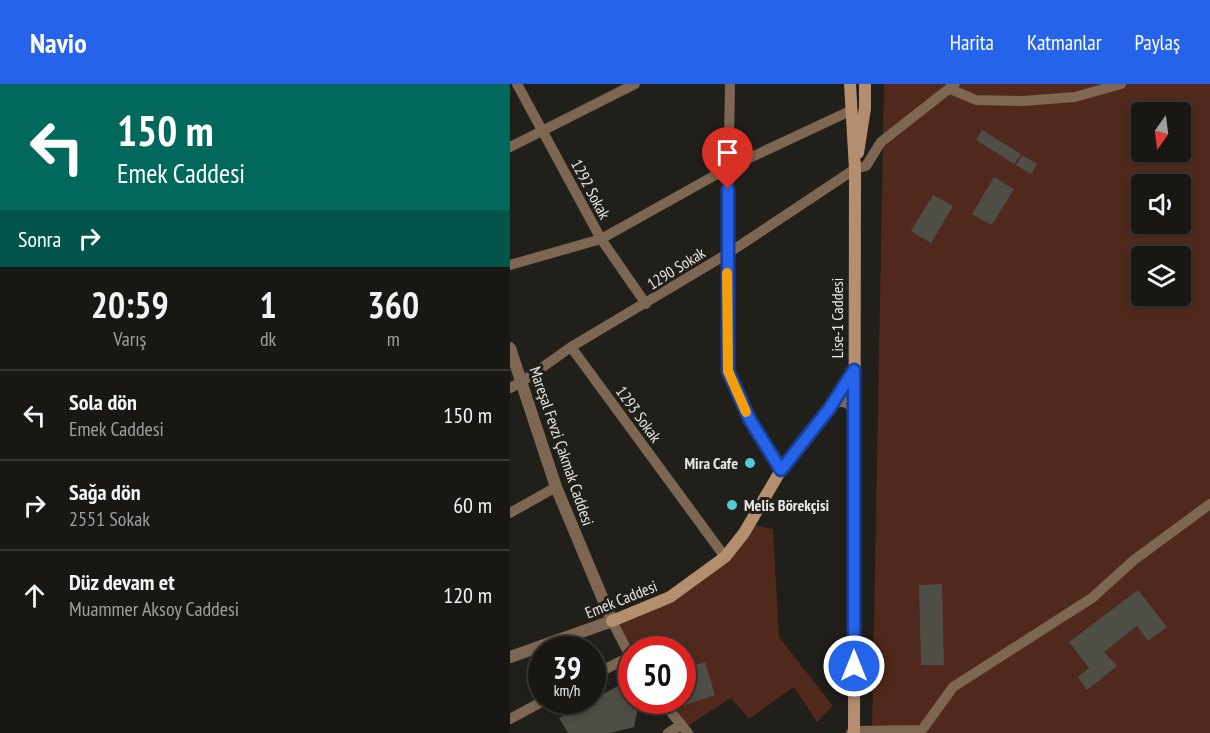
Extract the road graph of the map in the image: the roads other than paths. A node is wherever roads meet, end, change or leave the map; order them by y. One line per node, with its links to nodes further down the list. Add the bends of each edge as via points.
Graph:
1 (517, 84): 9 (street, 1292 Sokak)
2 (635, 84): 9 (street)
3 (730, 84): 11 (street)
4 (850, 84): 8 (main road, Lise-1 Caddesi)
5 (865, 84): 12 (main road)
6 (1121, 84): 7 (street, via 1075,97 1023,101 976,100)
7 (952, 86): 12 (street, 1290 Sokak, via 881,142 866,166)
8 (850, 111): 11 (street); 12 (main road, Lise-1 Caddesi)
9 (542, 130): 10 (street); 13 (street, 1292 Sokak)
10 (510, 147)
11 (728, 168): 13 (street); 14 (street)
12 (855, 169): 14 (street, 1290 Sokak); 19 (main road, Lise-1 Caddesi)
13 (601, 239): 15 (street); 16 (street, 1292 Sokak)
14 (727, 254): 16 (street, 1290 Sokak); 24 (street, via 728,371 750,420)
15 (510, 265)
16 (646, 304): 17 (street, 1290 Sokak)
17 (571, 347): 20 (street, 1290 Sokak); 28 (street, 1293 Sokak)
18 (510, 348): 20 (street, Mareşal Fevzi Çakmak Caddesi)
19 (854, 370): 22 (main road, Emek Caddesi); 23 (main road, Lise-1 Caddesi)
20 (523, 381): 21 (street, 1290 Sokak); 25 (street, Mareşal Fevzi Çakmak Caddesi)
21 (510, 388)
22 (834, 402): 23 (street, via 846,402); 24 (main road, Emek Caddesi)
23 (854, 409): 36 (main road, Lise-1 Caddesi)
24 (781, 470): 28 (main road, Emek Caddesi, via 744,533)
25 (556, 487): 27 (street); 29 (street, Mareşal Fevzi Çakmak Caddesi)
26 (1210, 504): 36 (street, via 1134,560 1092,598 953,687 922,730)
27 (510, 513)
28 (725, 556): 29 (main road, Emek Caddesi, via 670,597)
29 (612, 621): 30 (street); 31 (street, Emek Caddesi)
30 (619, 636)
31 (510, 657)
32 (528, 709): 34 (street)
33 (672, 714): 35 (street)
34 (510, 719)
35 (684, 729): 37 (street)
36 (853, 732)
37 (668, 733)

